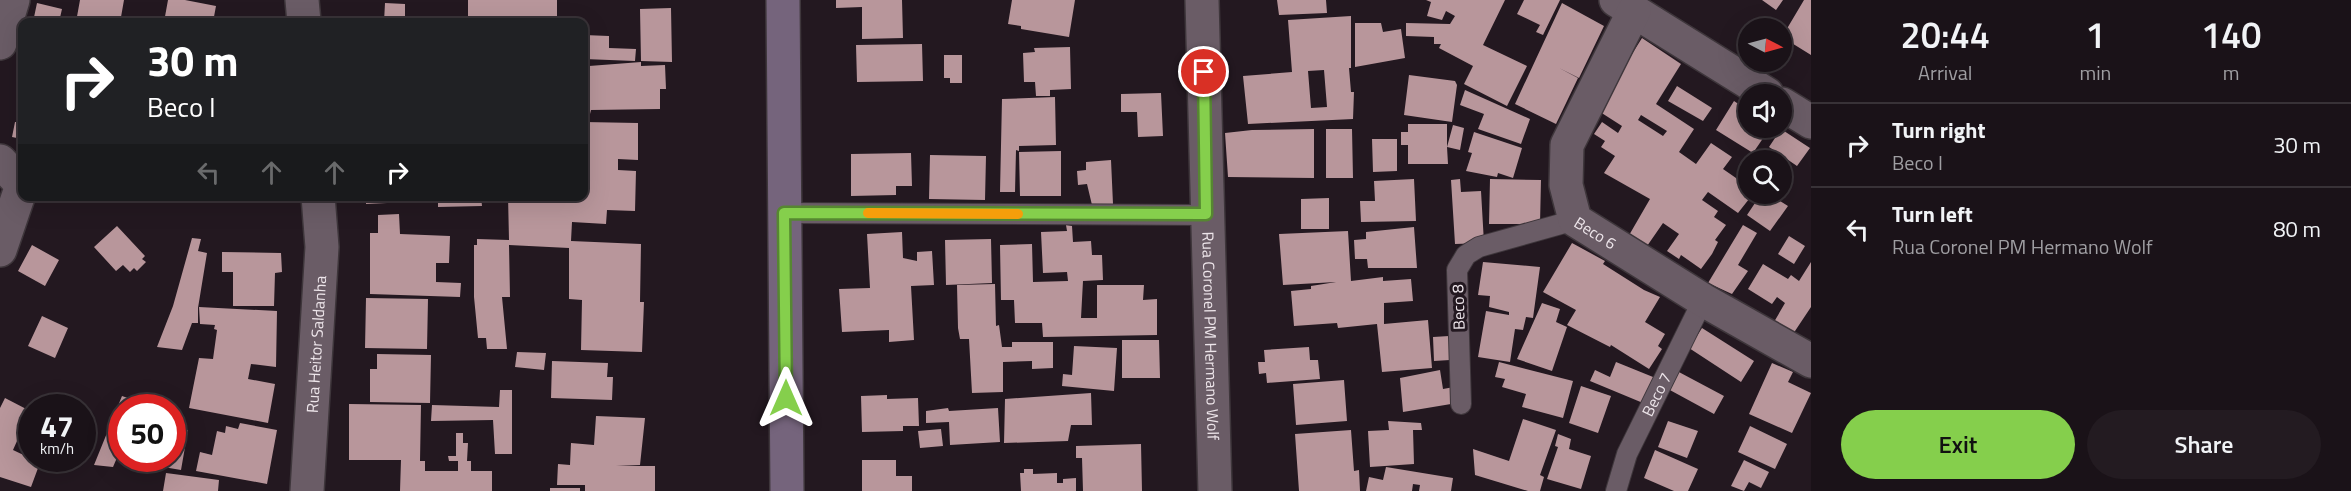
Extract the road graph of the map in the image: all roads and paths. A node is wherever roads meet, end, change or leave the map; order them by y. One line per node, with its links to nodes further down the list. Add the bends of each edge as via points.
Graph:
1 (13, 0): 7 (street)
2 (302, 0): 6 (street)
3 (783, 0): 15 (main road)
4 (1202, 0): 16 (street, Rua Coronel PM Hermano Wolf)
5 (1625, 6): 8 (street); 17 (street, Beco 6, via 1567,145 1566,185)
6 (304, 18)
7 (0, 43)
8 (1751, 84)
9 (1792, 110): 10 (street)
10 (1811, 122)
11 (0, 161): 12 (street)
12 (18, 181)
13 (18, 197): 18 (street)
14 (318, 201): 22 (street, Rua Heitor Saldanha, via 322,247)
15 (784, 213): 16 (lane); 23 (main road)
16 (1206, 214): 24 (street, Rua Coronel PM Hermano Wolf)
17 (1575, 220): 19 (street, Beco 6); 21 (lane, Beco 8, via 1479,247 1467,255 1457,270)
18 (0, 250)
19 (1703, 300): 20 (street, Beco 6); 25 (lane, Beco 7, via 1627,454)
20 (1811, 361)
21 (1461, 404)
22 (307, 491)
23 (787, 491)
24 (1215, 491)
25 (1616, 491)

